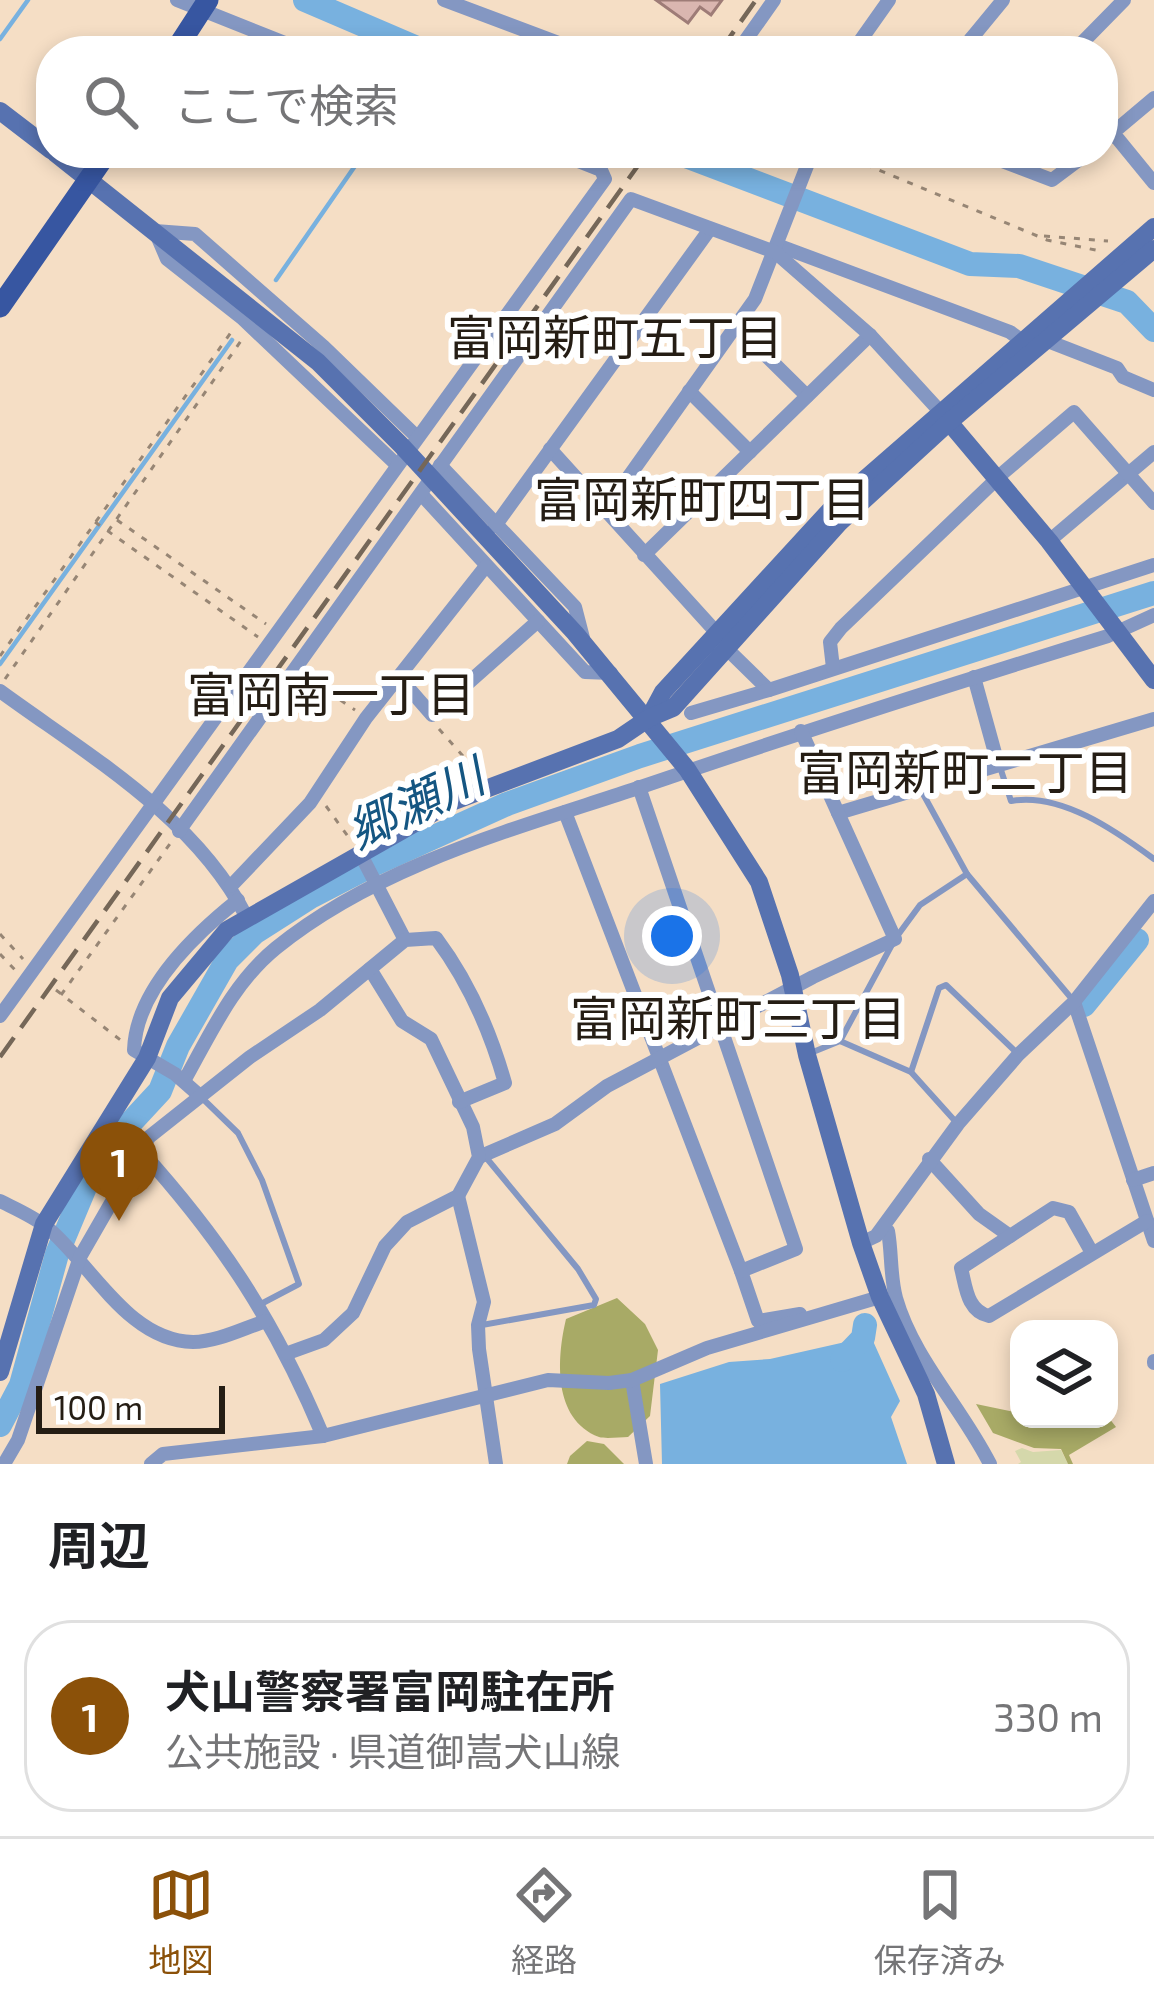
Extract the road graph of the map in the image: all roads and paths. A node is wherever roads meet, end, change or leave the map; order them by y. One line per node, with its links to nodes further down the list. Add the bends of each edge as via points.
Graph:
1 (178, 0): 7 (street)
2 (444, 0): 10 (street)
3 (774, 0): 11 (street)
4 (889, 0): 12 (street)
5 (1003, 0): 13 (street)
6 (1124, 0): 14 (street)
7 (205, 5): 8 (main road); 9 (street)
8 (185, 36)
9 (272, 36)
10 (540, 36)
11 (749, 36)
12 (864, 36)
13 (973, 36)
14 (1089, 36)
15 (1154, 98): 17 (street)
16 (0, 111): 18 (street)
17 (1118, 126)
18 (36, 138)
19 (1118, 147): 28 (street)
20 (73, 168): 27 (street)
21 (97, 168): 27 (main road)
22 (597, 168): 47 (street, via 605,179)
23 (806, 168): 34 (street)
24 (874, 168): 32 (path)
25 (1020, 168): 26 (street, via 1052,180)
26 (1068, 168)
27 (89, 181): 31 (street); 37 (main road)
28 (1154, 183)
29 (1154, 227): 36 (street)
30 (710, 229): 34 (street); 48 (street); 52 (street, via 631,199)
31 (155, 232): 38 (street, via 167,259); 47 (street, via 195,234); 72 (street, via 317,362)
32 (1040, 237): 33 (path); 36 (path, via 1098,249)
33 (1108, 241)
34 (776, 248): 39 (street); 41 (street); 42 (street)
35 (1154, 249): 36 (street)
36 (1115, 262): 40 (street)
37 (0, 308)
38 (246, 322): 51 (street); 58 (path); 59 (path)
39 (736, 326): 44 (street); 45 (street)
40 (1046, 333): 42 (street); 43 (street); 46 (street)
41 (870, 334): 45 (street); 46 (street)
42 (1021, 340): 46 (street)
43 (1154, 390)
44 (689, 392): 49 (street); 57 (street)
45 (807, 396): 49 (street)
46 (944, 416): 54 (street); 74 (street)
47 (417, 437): 51 (street)
48 (550, 449): 57 (street); 60 (street)
49 (750, 452): 63 (street)
50 (1154, 452): 53 (street)
51 (397, 465): 73 (street)
52 (440, 465): 55 (street); 60 (street)
53 (1128, 474): 54 (street, via 1074,412); 56 (street); 62 (street)
54 (997, 478): 62 (street); 76 (street, via 841,628 830,642)
55 (422, 495): 65 (street); 77 (street)
56 (1154, 503)
57 (605, 510): 63 (street)
58 (114, 518): 61 (path); 66 (path)
59 (95, 522): 61 (path); 75 (path)
60 (495, 526): 72 (street, via 575,607)
61 (106, 530): 68 (path); 82 (path)
62 (1049, 541): 67 (street)
63 (644, 555): 74 (street)
64 (1154, 565): 67 (street)
65 (486, 566): 70 (street); 86 (street)
66 (211, 586): 68 (path); 73 (path)
67 (1085, 587): 71 (street); 76 (street)
68 (202, 598): 73 (path)
69 (1154, 615): 71 (street)
70 (538, 621): 78 (street, via 585,672); 85 (street)
71 (1117, 632): 79 (street); 80 (street)
72 (580, 638): 78 (street)
73 (273, 639): 96 (street)
74 (721, 640): 83 (street); 88 (street)
75 (0, 656)
76 (833, 668): 83 (street)
77 (296, 670): 86 (path); 99 (street)
78 (611, 673): 88 (street)
79 (974, 677): 89 (street); 90 (street)
80 (1154, 680)
81 (405, 684): 85 (street)
82 (0, 689): 96 (street)
83 (769, 689): 84 (street)
84 (691, 713)
85 (433, 715): 94 (path)
86 (366, 718): 104 (street)
87 (1154, 719): 90 (street)
88 (655, 726): 91 (street); 94 (street)
89 (801, 731): 91 (street); 98 (street)
90 (998, 764): 93 (street); 101 (lane, via 1011,801 1067,809)
91 (687, 769): 92 (street); 112 (street, via 759,882)
92 (639, 787): 97 (street); 117 (street)
93 (921, 788): 98 (street); 102 (lane)
94 (482, 789): 100 (street)
95 (323, 802): 100 (path)
96 (156, 803): 99 (street); 111 (street)
97 (565, 812): 103 (street); 122 (street)
98 (838, 813): 107 (street)
99 (179, 831): 104 (street); 114 (path)
100 (361, 853): 103 (street); 104 (street)
101 (1154, 859)
102 (967, 874): 107 (lane, via 920,905); 115 (lane)
103 (377, 886): 108 (street); 124 (street, via 251,970)
104 (238, 901): 119 (street)
105 (1154, 901): 115 (street)
106 (0, 934): 111 (path)
107 (895, 939): 112 (street); 118 (lane)
108 (405, 940): 110 (street); 126 (street, via 436,938 493,1040 506,1083)
109 (0, 954): 111 (path)
110 (370, 970): 125 (street); 126 (street, via 402,1021 430,1039)
111 (29, 975): 116 (street)
112 (791, 989): 117 (street); 120 (street)
113 (56, 990): 114 (path)
114 (62, 995): 119 (path)
115 (1074, 1002): 121 (street); 132 (street)
116 (0, 1016)
117 (722, 1024): 122 (street); 143 (street, via 796,1250)
118 (840, 1041): 120 (lane); 123 (lane)
119 (140, 1054): 124 (street); 136 (street)
120 (807, 1054): 140 (street)
121 (1018, 1055): 123 (lane, via 946,985); 127 (street)
122 (661, 1057): 129 (street, via 555,1124); 143 (street)
123 (911, 1072): 127 (lane)
124 (179, 1078): 125 (street)
125 (200, 1096): 128 (street); 145 (lane, via 238,1133 299,1284)
126 (459, 1102): 129 (street)
127 (958, 1124): 130 (street)
128 (141, 1151): 142 (street); 145 (street)
129 (481, 1156): 133 (street); 148 (lane, via 596,1299 570,1312)
130 (929, 1159): 137 (street); 138 (street)
131 (1154, 1173): 132 (street)
132 (1133, 1180): 135 (street)
133 (458, 1196): 148 (street, via 484,1302); 149 (street, via 407,1222 385,1246 353,1313 324,1340)
134 (0, 1201): 136 (street)
135 (1147, 1221): 139 (street); 141 (street)
136 (44, 1225): 142 (street); 150 (street)
137 (883, 1228): 140 (street); 159 (street, via 901,1313)
138 (1010, 1236): 141 (street, via 1053,1208 1069,1212); 141 (street, via 961,1268 979,1313 989,1316)
139 (1154, 1241)
140 (861, 1243): 144 (street)
141 (1091, 1251)
142 (80, 1257): 147 (street, via 121,1306 170,1340 200,1342); 154 (street)
143 (741, 1270): 146 (street, via 758,1321)
144 (880, 1298): 146 (street); 158 (street, via 926,1394)
145 (259, 1305): 147 (street)
146 (849, 1309): 151 (street, via 707,1348)
147 (266, 1321): 149 (street)
148 (478, 1325): 152 (street)
149 (288, 1353): 153 (street)
150 (0, 1372)
151 (632, 1380): 152 (street, via 548,1380); 157 (street)
152 (488, 1397): 153 (street); 156 (street)
153 (323, 1436): 155 (street, via 163,1454)
154 (4, 1464)
155 (151, 1464)
156 (496, 1464)
157 (646, 1464)
158 (946, 1464)
159 (990, 1464)

